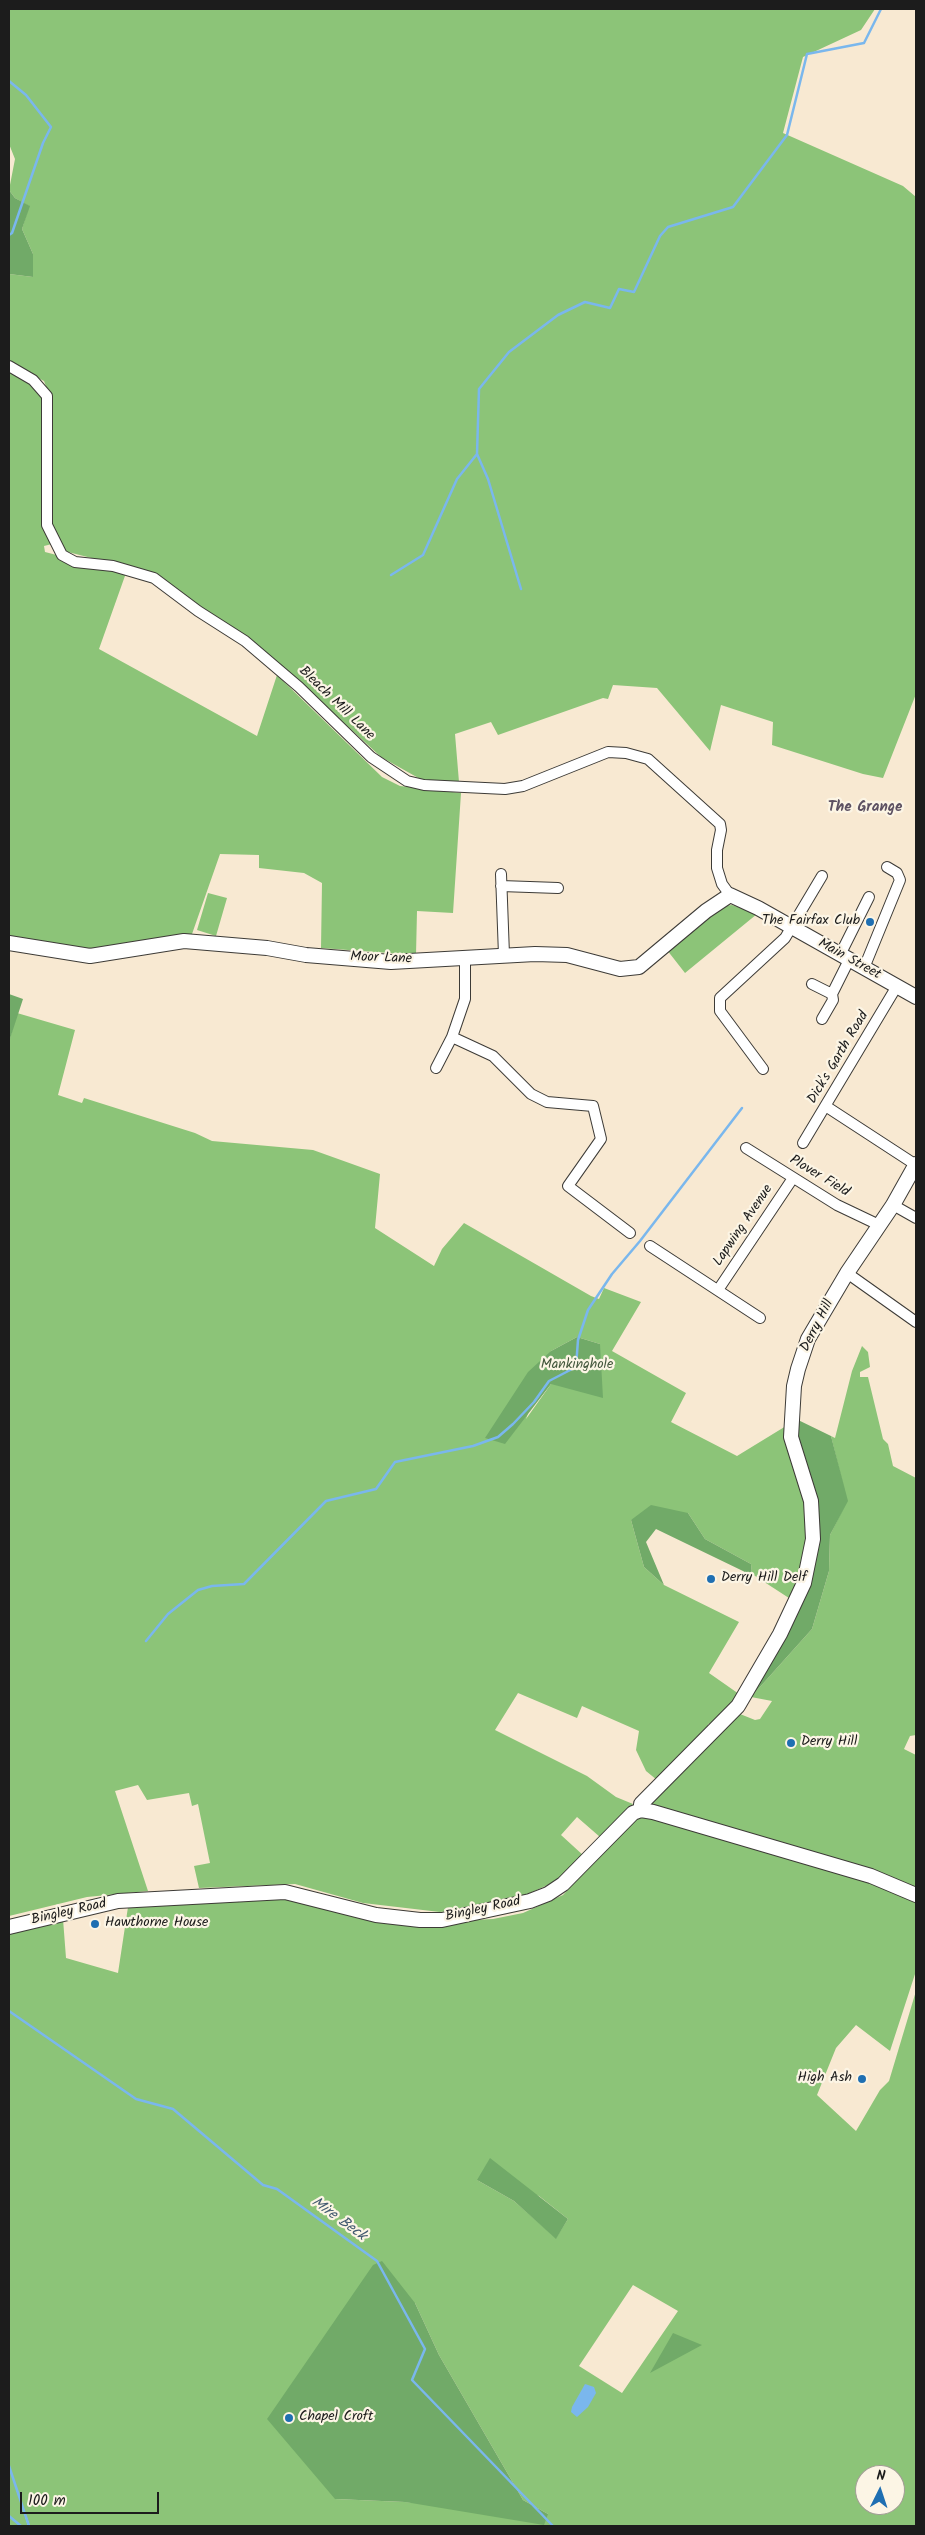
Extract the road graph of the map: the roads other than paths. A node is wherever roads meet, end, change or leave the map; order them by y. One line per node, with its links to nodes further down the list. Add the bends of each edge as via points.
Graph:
1 (9, 366): 7 (street, Bleach Mill Lane, via 33,380 47,396 47,525 62,555 75,562 113,566 154,578 266,657 372,758 407,781 424,785 505,789 531,784 608,752 648,759 720,824 717,868)
2 (887, 867): 14 (street, via 897,873 900,880)
3 (500, 874): 5 (street)
4 (822, 876): 9 (street)
5 (502, 886): 6 (street); 11 (street)
6 (558, 888)
7 (730, 895): 9 (street, Main Street); 11 (street, Moor Lane, via 706,910 639,967 620,969 567,955)
8 (869, 897): 13 (street)
9 (792, 928): 13 (street, Main Street); 22 (street, via 720,998 720,1011)
10 (9, 943): 12 (street, Moor Lane, via 90,956 184,941 391,962)
11 (504, 955): 12 (street, Moor Lane)
12 (466, 958): 20 (street, via 465,998)
13 (844, 958): 14 (street, Main Street); 17 (street)
14 (864, 968): 16 (street, Main Street)
15 (812, 984): 17 (street)
16 (897, 986): 18 (street, Main Street); 23 (street, Dick's Garth Road)
17 (832, 994): 19 (street, via 833,1000)
18 (916, 997)
19 (822, 1019)
20 (452, 1037): 21 (street); 31 (street, via 493,1056 531,1094 547,1102 593,1106 601,1139 568,1186)
21 (436, 1068)
22 (764, 1069)
23 (827, 1107): 24 (street, Dick's Garth Road); 26 (street)
24 (803, 1143)
25 (746, 1148): 27 (street, Plover Field)
26 (916, 1164): 28 (street, Derry Hill)
27 (793, 1178): 30 (street, Plover Field); 34 (street, Lapwing Avenue)
28 (893, 1205): 29 (street); 30 (street, Derry Hill)
29 (916, 1218)
30 (879, 1226): 33 (street, Derry Hill)
31 (630, 1233)
32 (650, 1246): 34 (street)
33 (847, 1274): 36 (street); 37 (street, Derry Hill, via 808,1339 794,1386 791,1437 811,1501 813,1539 804,1583 780,1634 738,1706 641,1804)
34 (718, 1290): 35 (street)
35 (760, 1318)
36 (916, 1322)
37 (641, 1810): 38 (street, via 870,1876); 39 (street, Bingley Road, via 634,1813 563,1884 548,1894 530,1901 442,1920 376,1915 286,1892 118,1902)
38 (916, 1895)
39 (9, 1927)

